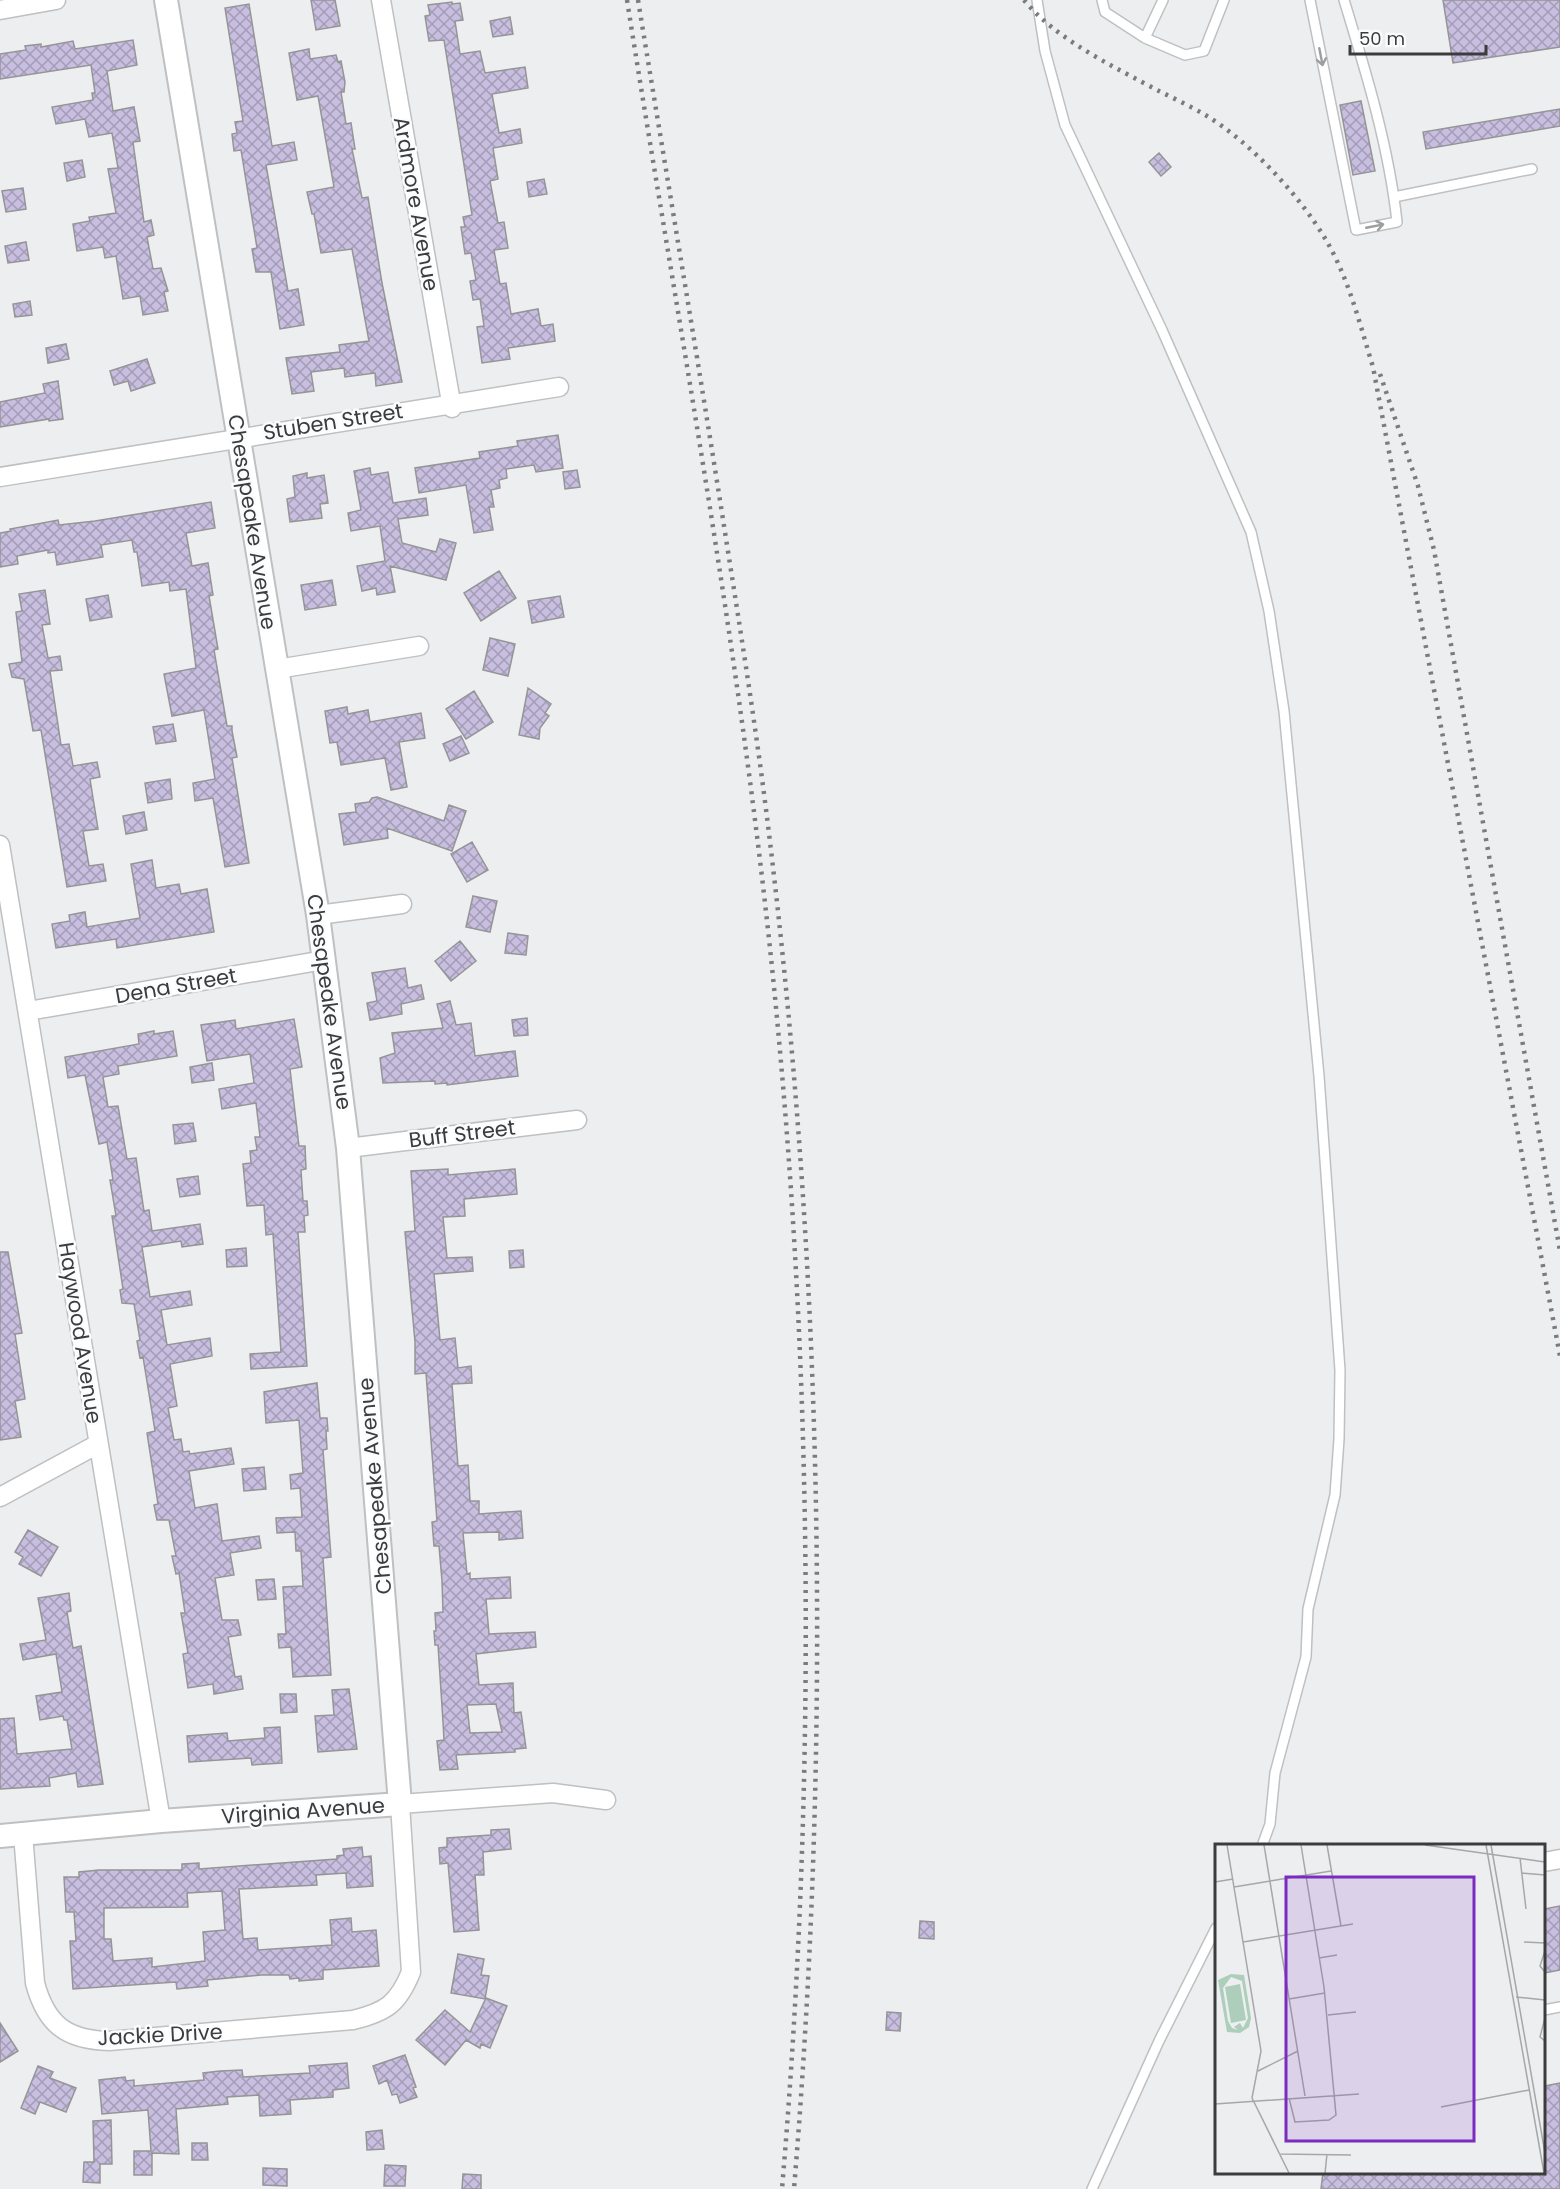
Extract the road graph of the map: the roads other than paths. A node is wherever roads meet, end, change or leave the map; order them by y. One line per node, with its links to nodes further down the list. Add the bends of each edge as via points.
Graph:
1 (56, 0): 10 (street)
2 (166, 0): 16 (street, Chesapeake Avenue)
3 (381, 0): 15 (street, Ardmore Avenue)
4 (1037, 0): 34 (lane, via 1045,51 1065,125 1162,330 1251,532 1269,611 1284,711 1319,1076 1340,1370 1339,1439 1335,1495 1308,1609 1306,1657 1275,1773 1270,1824)
5 (1102, 0): 11 (lane, via 1106,12)
6 (1163, 0): 11 (lane)
7 (1224, 0): 11 (lane, via 1204,51 1185,55)
8 (1310, 0): 13 (lane, one-way to 13, via 1356,230 1397,222)
9 (1344, 0): 13 (lane, via 1365,69)
10 (0, 10)
11 (1145, 38)
12 (1532, 169): 13 (lane)
13 (1394, 197)
14 (559, 387): 15 (street, Stuben Street)
15 (452, 405): 16 (street, Stuben Street)
16 (238, 437): 17 (street, Stuben Street); 19 (street, Chesapeake Avenue)
17 (0, 477)
18 (419, 646): 19 (street)
19 (277, 669): 22 (street, Chesapeake Avenue)
20 (0, 845): 24 (street, Haywood Avenue)
21 (402, 904): 22 (street)
22 (318, 915): 23 (street, Chesapeake Avenue)
23 (324, 960): 24 (street, Dena Street); 26 (street, Chesapeake Avenue)
24 (28, 1011): 27 (street, Haywood Avenue)
25 (577, 1120): 26 (street, Buff Street)
26 (348, 1148): 30 (street, Chesapeake Avenue)
27 (98, 1444): 28 (street); 31 (street, Haywood Avenue)
28 (0, 1497)
29 (606, 1800): 30 (street, Virginia Avenue, via 554,1793)
30 (400, 1804): 31 (street, Virginia Avenue); 38 (street, Chesapeake Avenue, via 411,1971 402,1992)
31 (160, 1821): 32 (street, Virginia Avenue)
32 (23, 1834): 33 (street, Virginia Avenue); 38 (street, Jackie Drive, via 36,1983 47,2016 74,2036 109,2041 353,2020)
33 (0, 1836)
34 (1262, 1844)
35 (1560, 1859): 36 (street)
36 (1545, 1862)
37 (1215, 1930): 41 (lane)
38 (389, 2007)
39 (1560, 2007): 40 (lane)
40 (1545, 2010)
41 (1092, 2189)

